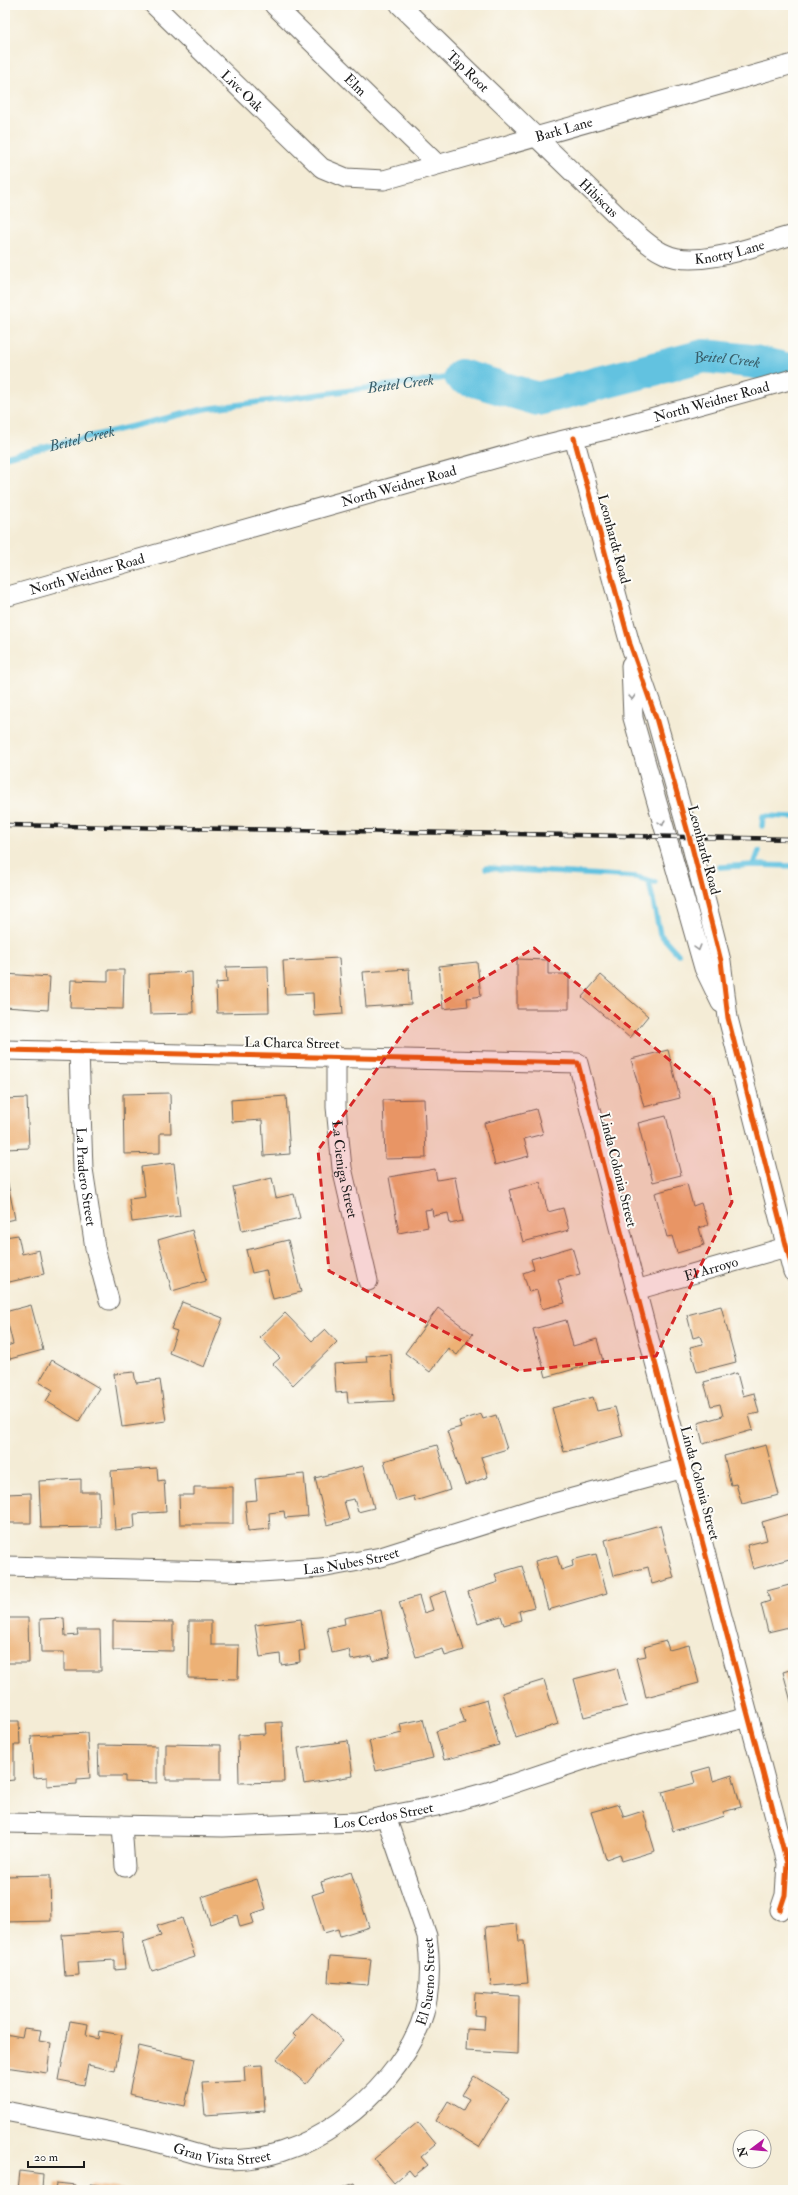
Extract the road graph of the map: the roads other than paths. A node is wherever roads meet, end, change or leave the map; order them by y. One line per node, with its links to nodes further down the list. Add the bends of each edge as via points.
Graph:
1 (154, 5): 7 (street, Live Oak, via 322,168)
2 (274, 5): 6 (street, Elm)
3 (400, 5): 5 (street, Tap Root)
4 (793, 64): 5 (street, Bark Lane)
5 (536, 137): 6 (street, Bark Lane); 9 (street, Hibiscus, via 646,243)
6 (437, 164): 7 (street, Bark Lane, via 384,180 346,178)
7 (332, 174)
8 (793, 235): 9 (street, Knotty Lane, via 707,259 688,260)
9 (664, 254)
10 (793, 379): 11 (street, North Weidner Road)
11 (574, 438): 12 (street, North Weidner Road); 17 (street, Leonhardt Road, via 630,644 656,718 692,847 721,961 728,1018)
12 (5, 596)
13 (5, 1050): 14 (street, La Charca Street)
14 (79, 1051): 15 (street, La Charca Street); 21 (street, La Pradero Street, via 83,1169 95,1248)
15 (336, 1056): 16 (street, La Charca Street); 19 (street, La Cieniga Street, via 336,1107 342,1168)
16 (578, 1063): 20 (street, Linda Colonia Street)
17 (786, 1247): 18 (street, Leonhardt Road); 20 (street, El Arroyo)
18 (793, 1272)
19 (368, 1281)
20 (636, 1290): 22 (street, Linda Colonia Street)
21 (109, 1300)
22 (684, 1468): 23 (street, Las Nubes Street, via 536,1508 381,1557 321,1568 261,1572); 24 (street, Linda Colonia Street)
23 (5, 1566)
24 (749, 1717): 25 (street, Los Cerdos Street, via 601,1754 488,1792); 29 (street, Linda Colonia Street, via 788,1864 787,1884)
25 (386, 1817): 27 (street, Los Cerdos Street, via 310,1825); 30 (street, El Sueno Street, via 422,1918 430,1971 420,2024 405,2057)
26 (5, 1823): 27 (street, Los Cerdos Street)
27 (122, 1825): 28 (street)
28 (125, 1867)
29 (780, 1910)
30 (377, 2090): 31 (street, Gran Vista Street, via 338,2122 312,2139 279,2152 244,2158 220,2159 157,2142)
31 (5, 2111)

